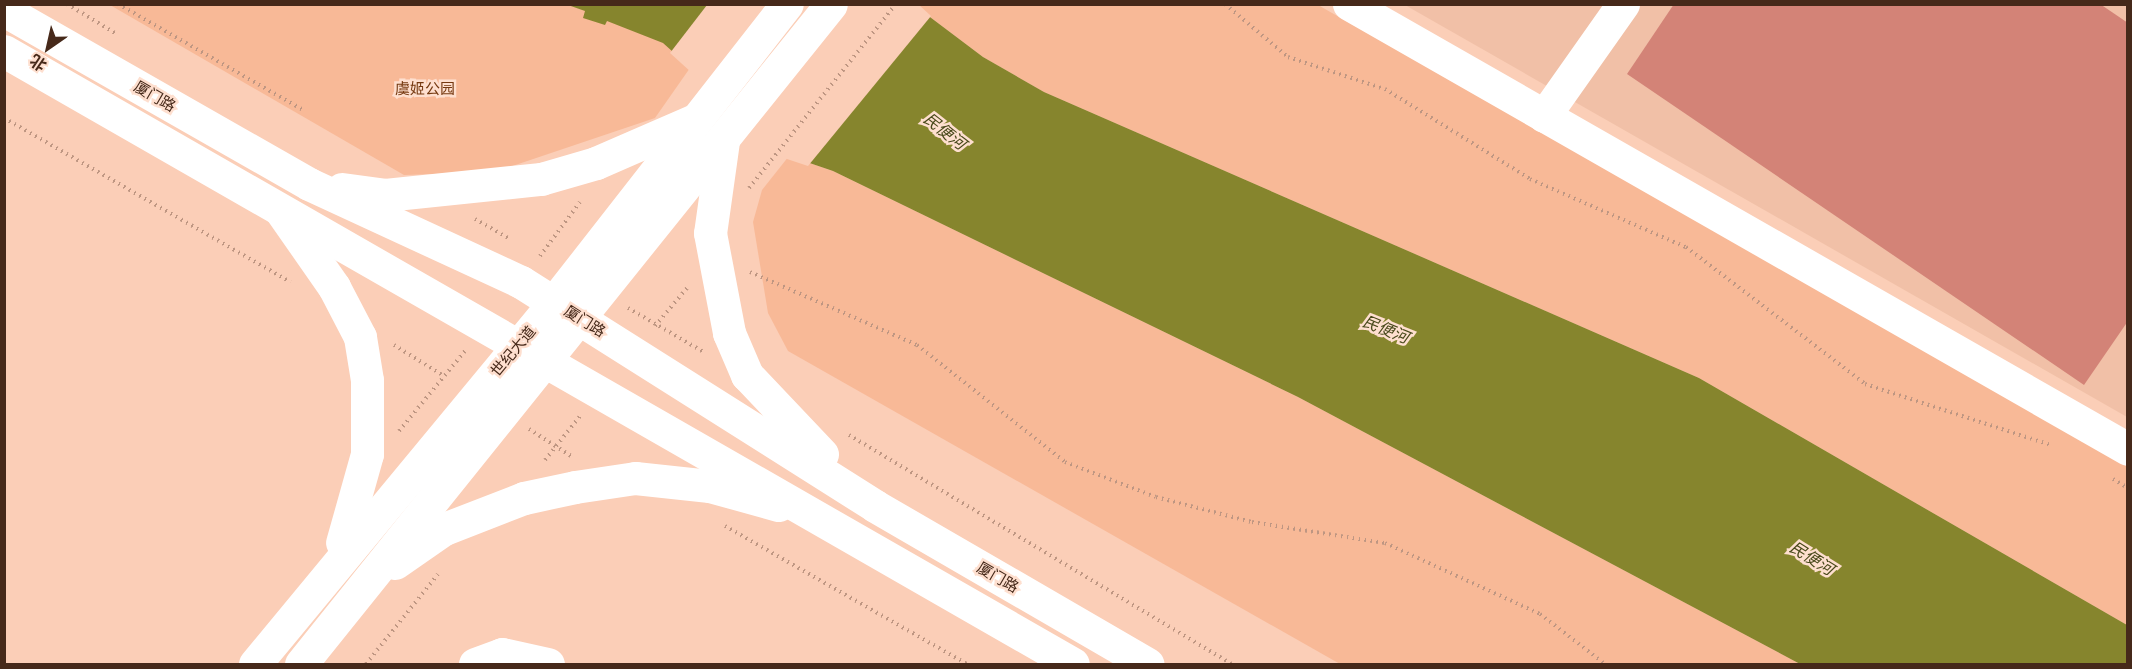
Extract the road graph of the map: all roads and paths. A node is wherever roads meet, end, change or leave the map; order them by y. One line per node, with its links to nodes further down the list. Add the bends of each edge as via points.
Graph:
1 (118, 4): 11 (path)
2 (787, 4): 10 (street, 世纪大道)
3 (831, 4): 13 (street, 世纪大道)
4 (896, 4): 14 (path)
5 (1225, 4): 23 (path, via 1288,57 1385,89 1530,179 1686,247 1865,384)
6 (1349, 4): 12 (street)
7 (1623, 4): 12 (street)
8 (4, 10): 16 (street, 厦门路)
9 (4, 51): 17 (street)
10 (706, 109): 15 (street); 20 (street, 世纪大道)
11 (303, 110)
12 (1544, 116): 24 (street)
13 (730, 132): 18 (street, via 710,233); 20 (street, 世纪大道)
14 (777, 152)
15 (616, 154): 16 (street, via 541,179 480,188 385,195); 19 (path)
16 (309, 184): 19 (street, 厦门路)
17 (275, 202): 21 (street); 25 (street, via 334,287 360,337 367,380)
18 (713, 251): 28 (street, via 718,293 747,375); 41 (path, via 780,290 917,345 1065,462 1156,497 1252,522 1385,543 1540,614)
19 (521, 282): 20 (street, 厦门路)
20 (567, 311): 22 (street, 世纪大道); 28 (street, 厦门路)
21 (487, 324): 22 (street); 25 (path)
22 (534, 351): 29 (street); 31 (street, 世纪大道); 32 (street, 世纪大道)
23 (2059, 448)
24 (2127, 449)
25 (363, 474): 31 (street)
26 (2107, 475): 27 (path)
27 (2127, 488)
28 (875, 506): 40 (street, 厦门路)
29 (824, 518): 32 (street, via 710,486 635,478 524,498 444,529); 33 (street)
30 (718, 521): 38 (path)
31 (334, 565): 34 (street, 世纪大道)
32 (366, 582): 35 (street, 世纪大道)
33 (1036, 655): 39 (street)
34 (255, 664)
35 (301, 664)
36 (475, 664): 37 (street, via 502,654)
37 (548, 664)
38 (967, 664)
39 (1073, 664)
40 (1148, 664)
41 (1605, 664)

